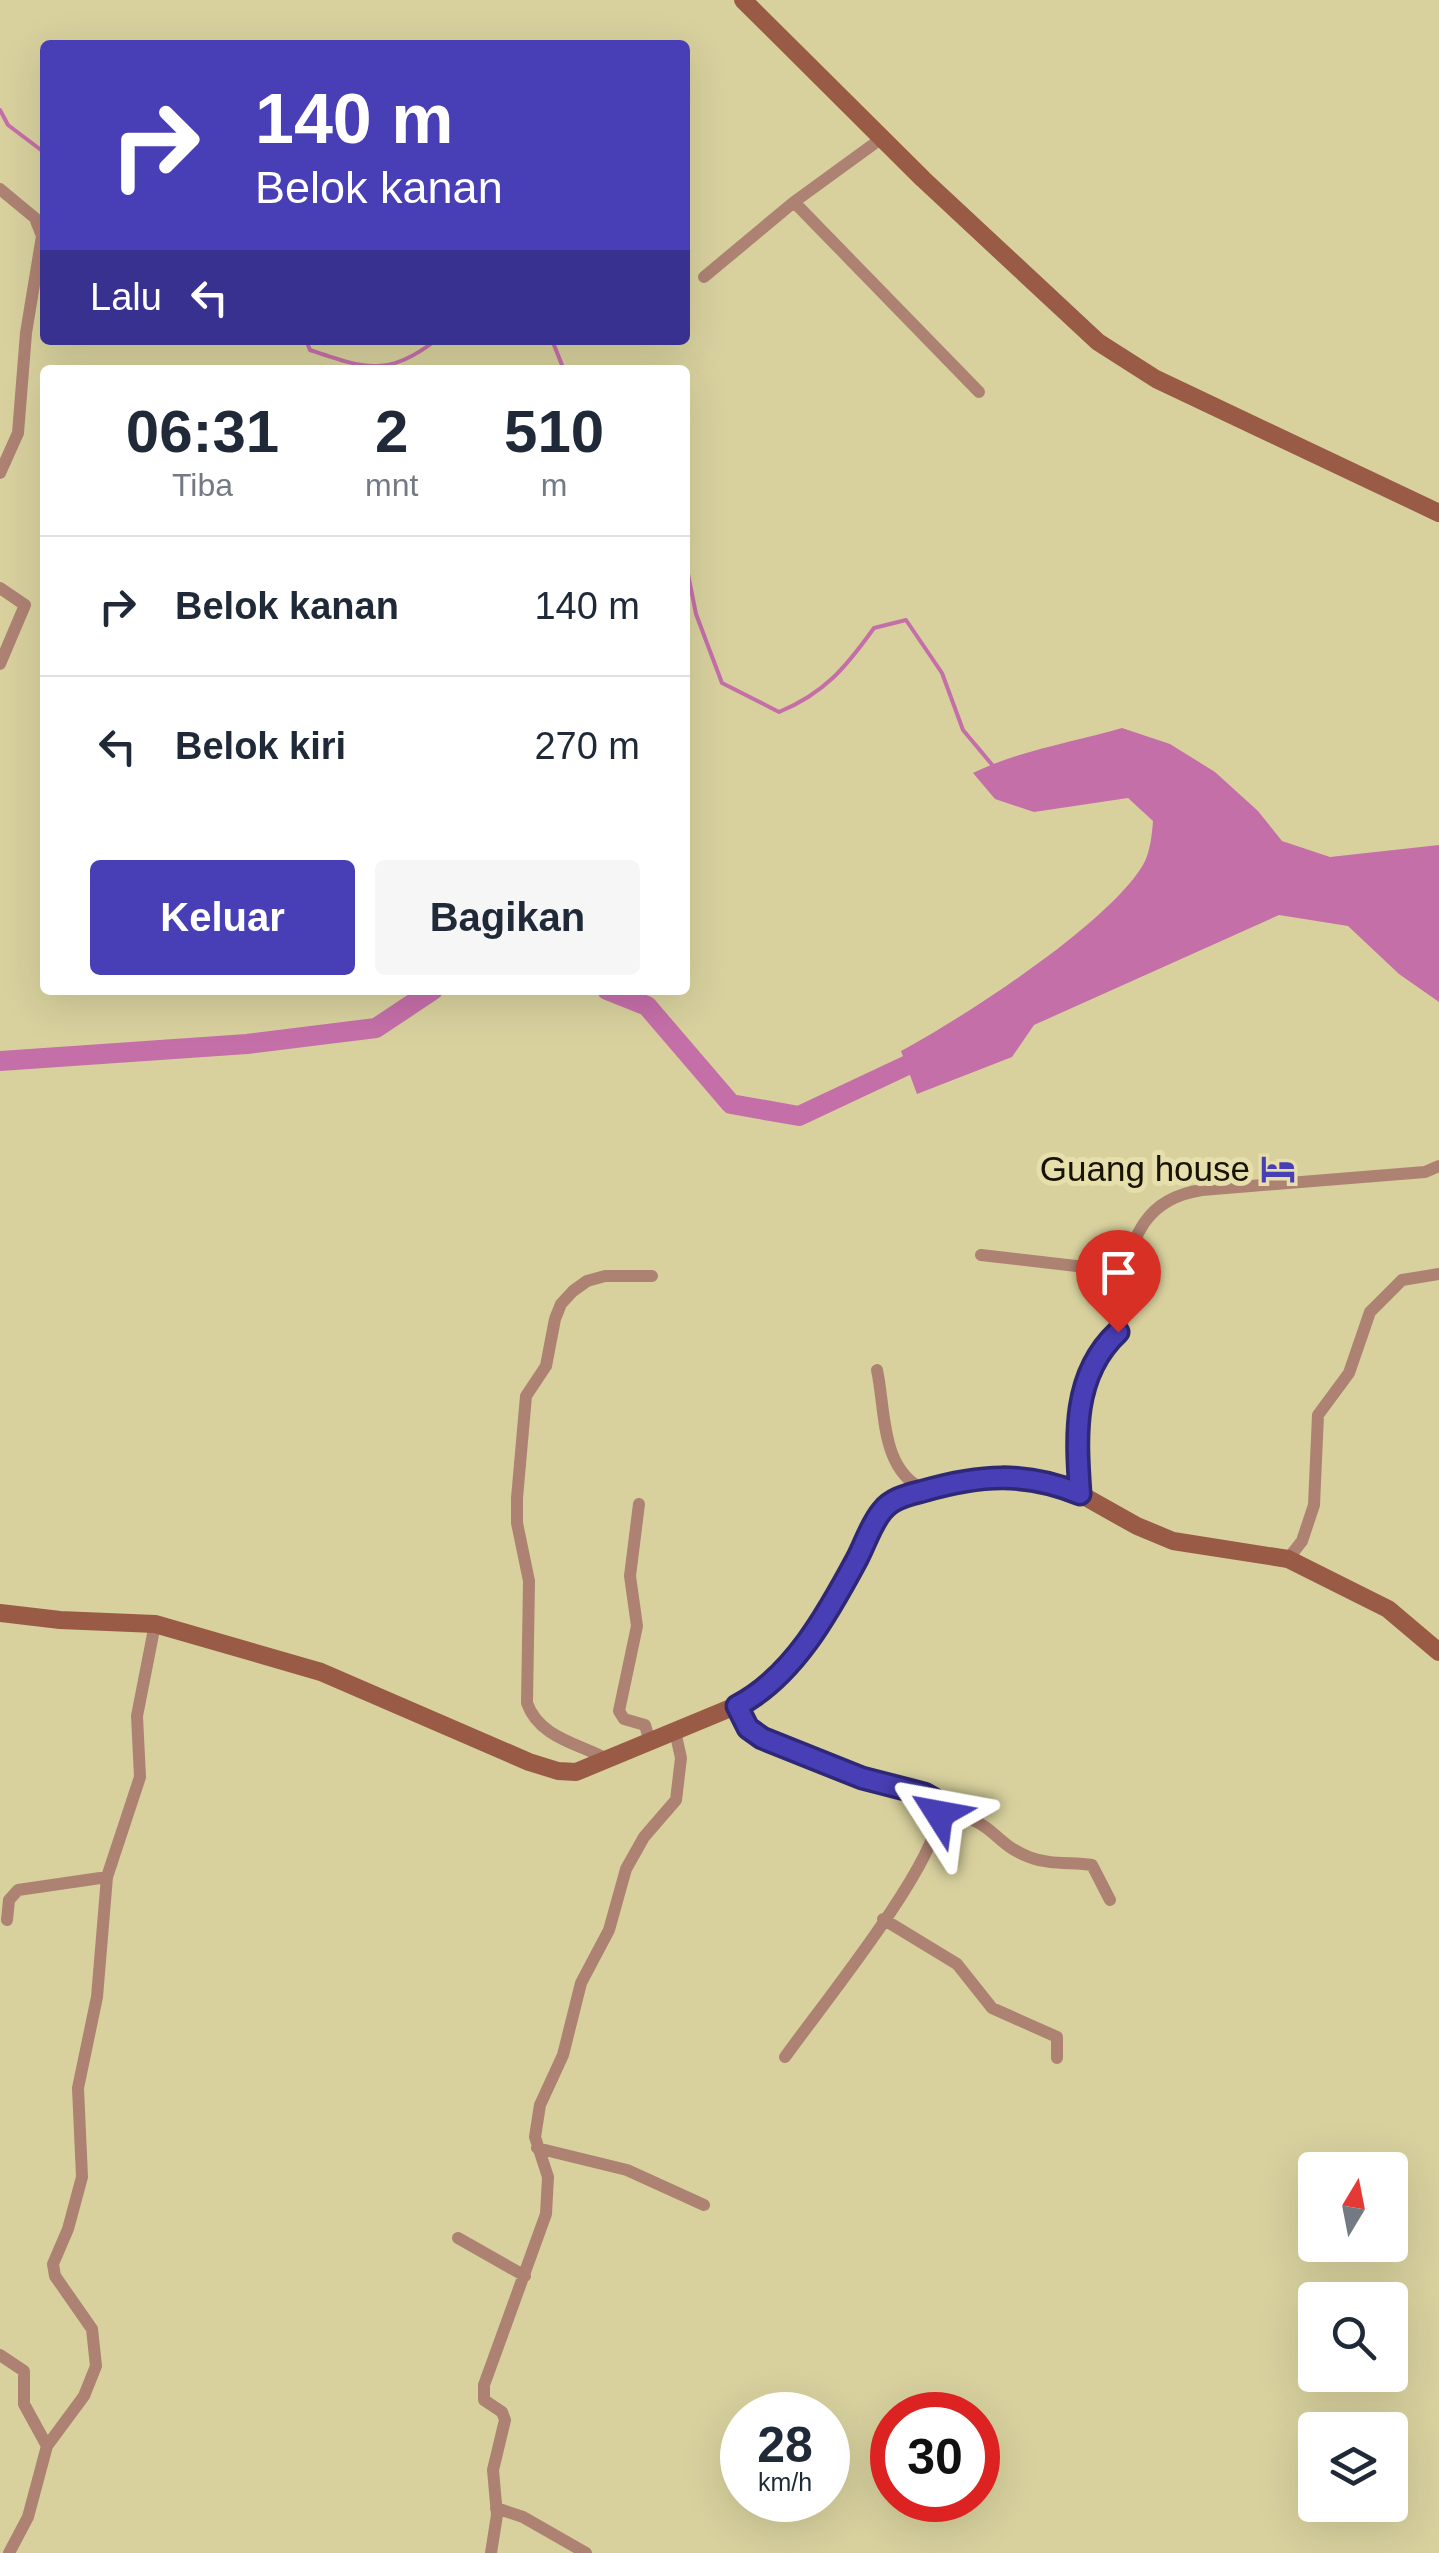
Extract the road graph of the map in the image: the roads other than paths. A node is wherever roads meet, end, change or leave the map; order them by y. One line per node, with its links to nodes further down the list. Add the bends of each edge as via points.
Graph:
1 (743, 0): 2 (street)
2 (882, 138): 4 (street); 10 (street, via 1078,326 1137,368)
3 (0, 189): 5 (street, via 35,218)
4 (794, 202): 7 (street); 8 (street)
5 (40, 231)
6 (40, 248): 9 (street, via 18,433)
7 (704, 277)
8 (978, 392)
9 (0, 473)
10 (1439, 513)
11 (0, 588): 12 (street, via 25,606)
12 (0, 664)
13 (1439, 1166): 15 (street, via 1186,1192 1145,1216)
14 (982, 1256): 15 (street)
15 (1128, 1272): 20 (street, via 1121,1326 1090,1366 1078,1414)
16 (1439, 1274): 22 (street, via 1402,1280 1363,1324 1349,1373 1318,1415 1314,1505)
17 (652, 1276): 29 (street, via 587,1281 561,1304 546,1366 526,1396 519,1456 517,1523 529,1580 527,1703 556,1736)
18 (877, 1370): 19 (street, via 892,1459 904,1478)
19 (924, 1490): 20 (street, via 1002,1475); 26 (street, via 882,1510 839,1593 785,1670)
20 (1080, 1494): 22 (street, via 1173,1541)
21 (639, 1504): 28 (street, via 630,1576 637,1626 619,1712 645,1725)
22 (1288, 1560): 25 (street, via 1388,1609)
23 (0, 1612): 24 (street)
24 (155, 1624): 29 (street, via 321,1672 548,1769 576,1772); 31 (street, via 137,1716 140,1777)
25 (1439, 1652)
26 (737, 1706): 27 (street); 30 (street, via 762,1738 862,1778 924,1794)
27 (675, 1732): 28 (street); 37 (street, via 681,1770 676,1800 626,1869 540,2105)
28 (650, 1742): 29 (street)
29 (609, 1760)
30 (939, 1814): 32 (street, via 986,1824 1032,1858 1092,1865); 33 (street)
31 (107, 1877): 34 (street, via 18,1890 9,1900); 42 (street, via 94,2012 78,2088 82,2177 53,2267 87,2318 96,2360 84,2396)
32 (1110, 1900)
33 (883, 1919): 35 (street); 36 (street, via 956,1964 992,2008 1058,2038)
34 (7, 1920)
35 (785, 2057)
36 (1057, 2058)
37 (537, 2148): 38 (street, via 627,2170); 40 (street, via 548,2177 546,2214)
38 (704, 2205)
39 (458, 2238): 40 (street)
40 (525, 2276): 43 (street, via 484,2385 484,2400 505,2420 492,2470)
41 (0, 2356): 42 (street, via 24,2371 24,2404)
42 (47, 2446): 44 (street, via 28,2518)
43 (496, 2508): 45 (street); 46 (street)
44 (9, 2553)
45 (491, 2553)
46 (586, 2553)

